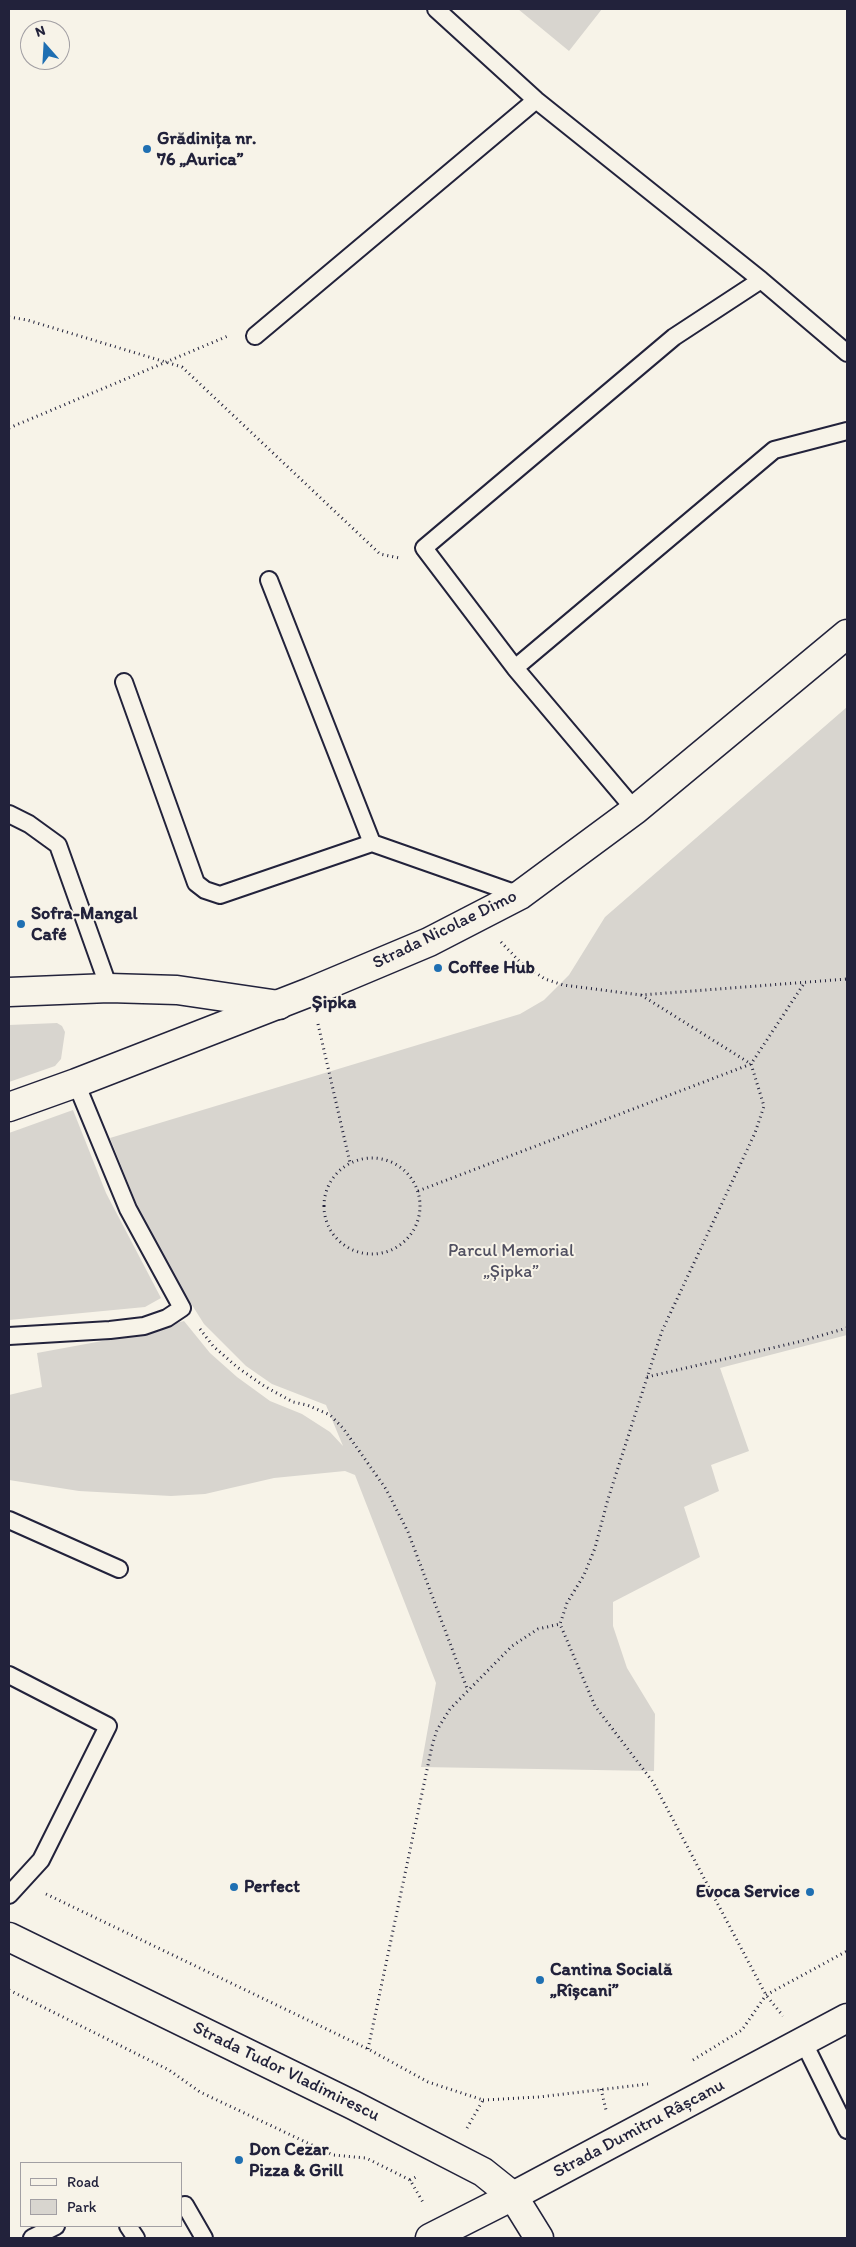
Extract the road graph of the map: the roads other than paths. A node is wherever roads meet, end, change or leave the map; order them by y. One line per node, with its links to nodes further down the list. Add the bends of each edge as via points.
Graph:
1 (436, 9): 2 (lane)
2 (536, 100): 3 (lane); 4 (lane)
3 (761, 280): 5 (lane); 9 (lane, via 674,337 424,548)
4 (255, 336)
5 (847, 353)
6 (847, 431): 9 (lane, via 774,450)
7 (269, 580): 13 (lane)
8 (847, 634): 11 (main road, Strada Nicolae Dimo)
9 (515, 668): 11 (lane)
10 (124, 682): 13 (lane, via 196,883 205,890 220,895)
11 (635, 810): 14 (main road, Strada Nicolae Dimo)
12 (9, 814): 15 (lane, via 58,845)
13 (372, 843): 14 (lane)
14 (520, 895): 17 (main road, Strada Nicolae Dimo, via 429,942)
15 (109, 988): 16 (main road); 17 (main road, via 177,990)
16 (9, 992)
17 (278, 1005): 18 (main road, Strada Nicolae Dimo)
18 (76, 1084): 19 (main road, Strada Nicolae Dimo); 20 (lane, via 128,1210 182,1308 167,1318 144,1326)
19 (9, 1107)
20 (9, 1336)
21 (9, 1520): 22 (lane)
22 (120, 1569)
23 (9, 1675): 24 (lane, via 108,1726 42,1860)
24 (9, 1895)
25 (9, 1937): 29 (main road, Strada Tudor Vladimirescu, via 452,2154 483,2172)
26 (847, 2018): 27 (main road, Strada Dumitru Râșcanu)
27 (803, 2041): 28 (lane); 29 (main road, Strada Dumitru Râșcanu)
28 (847, 2130)
29 (513, 2196): 36 (main road, Strada Dumitru Râșcanu); 37 (main road, Strada Tudor Vladimirescu)
30 (185, 2205): 35 (lane)
31 (54, 2227): 33 (lane)
32 (129, 2227): 34 (lane)
33 (32, 2238)
34 (136, 2238)
35 (204, 2238)
36 (430, 2238)
37 (539, 2238)

